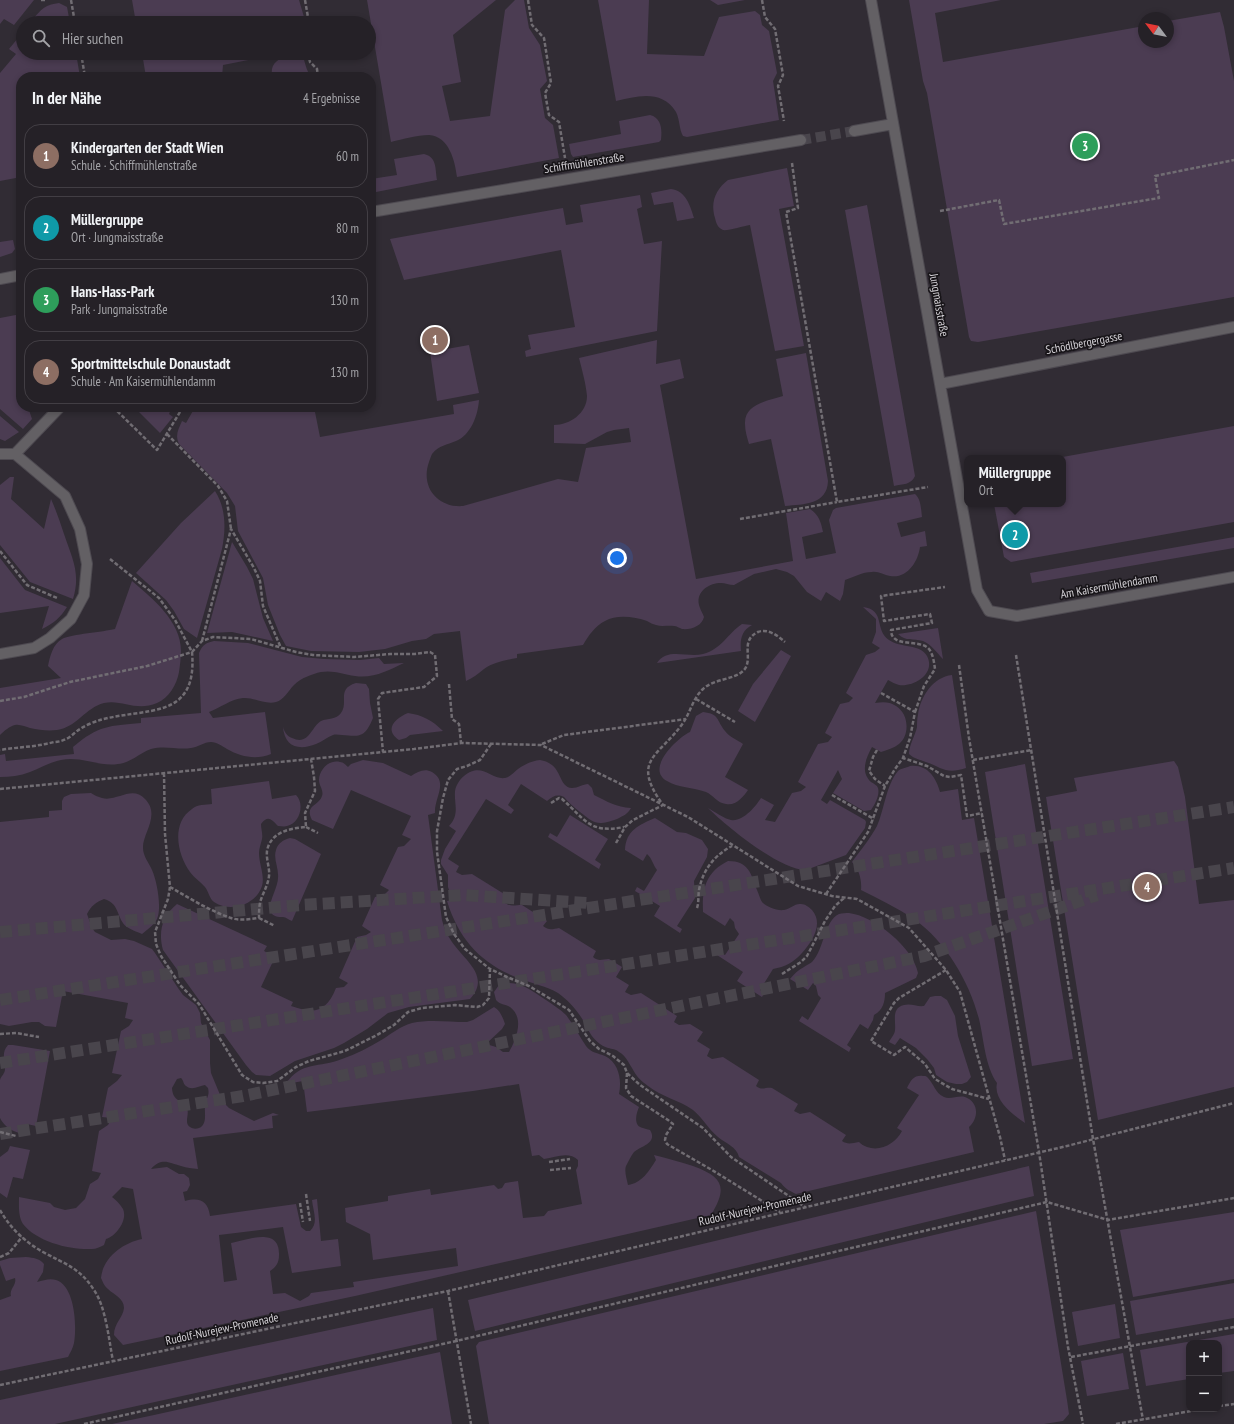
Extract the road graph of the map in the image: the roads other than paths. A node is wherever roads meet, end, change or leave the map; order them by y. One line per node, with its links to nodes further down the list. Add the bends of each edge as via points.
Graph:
1 (871, 0): 2 (street, Jungmaisstraße)
2 (893, 124): 3 (street); 9 (street, Jungmaisstraße)
3 (854, 131)
4 (801, 140): 5 (street, Schiffmühlenstraße)
5 (376, 211)
6 (16, 276): 7 (street)
7 (0, 279)
8 (1234, 327): 9 (street, Schödlbergergasse)
9 (940, 384): 14 (street, Jungmaisstraße, via 977,590)
10 (55, 412): 12 (street)
11 (0, 454): 12 (street)
12 (15, 454): 15 (street, via 65,496 80,529 87,564 84,595 71,619 34,648)
13 (1234, 577): 14 (street, Am Kaisermühlendamm, via 1017,616)
14 (989, 611)
15 (0, 654)

